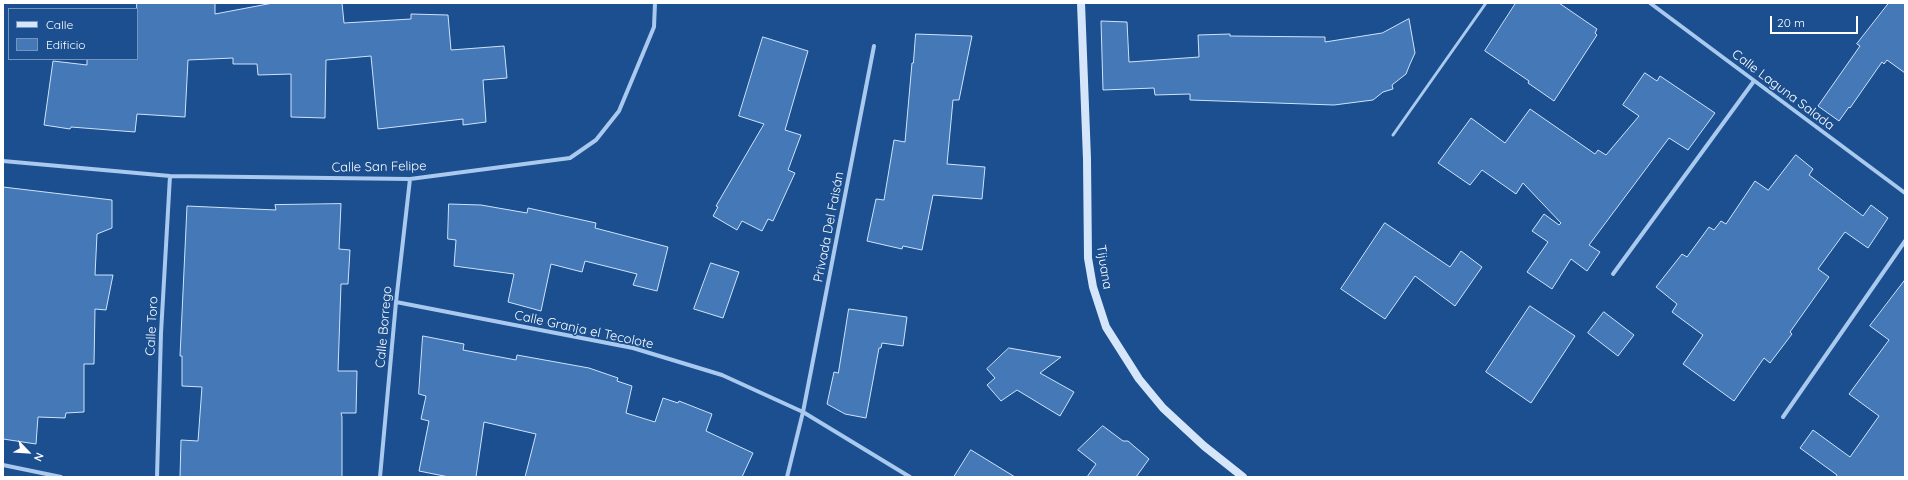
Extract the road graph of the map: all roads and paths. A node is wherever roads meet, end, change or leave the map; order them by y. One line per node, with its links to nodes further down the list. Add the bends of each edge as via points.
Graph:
1 (655, 3): 10 (street, Calle San Felipe, via 654,27 619,111 596,140 570,158)
2 (1081, 3): 23 (street, Tijuana, via 1088,258 1093,287 1106,327 1139,379 1163,408)
3 (1486, 3): 7 (lane)
4 (1650, 3): 6 (street, Calle Laguna Salada)
5 (874, 46): 15 (street, Privada Del Faisán)
6 (1754, 81): 11 (street, Calle Laguna Salada); 13 (street)
7 (1393, 135)
8 (3, 161): 9 (street, Calle San Felipe)
9 (170, 176): 10 (street, Calle San Felipe); 19 (street, Calle Toro, via 161,333)
10 (410, 179): 14 (street, Calle Borrego)
11 (1905, 193)
12 (1905, 241): 16 (street)
13 (1613, 274)
14 (396, 302): 15 (street, Calle Granja el Tecolote, via 633,348 722,375); 20 (street, Calle Borrego)
15 (803, 412): 21 (street, Privada Del Faisán); 22 (street, Calle Granja el Tecolote)
16 (1783, 417)
17 (3, 465): 18 (street)
18 (61, 477)
19 (157, 477)
20 (380, 477)
21 (787, 477)
22 (910, 477)
23 (1243, 477)

